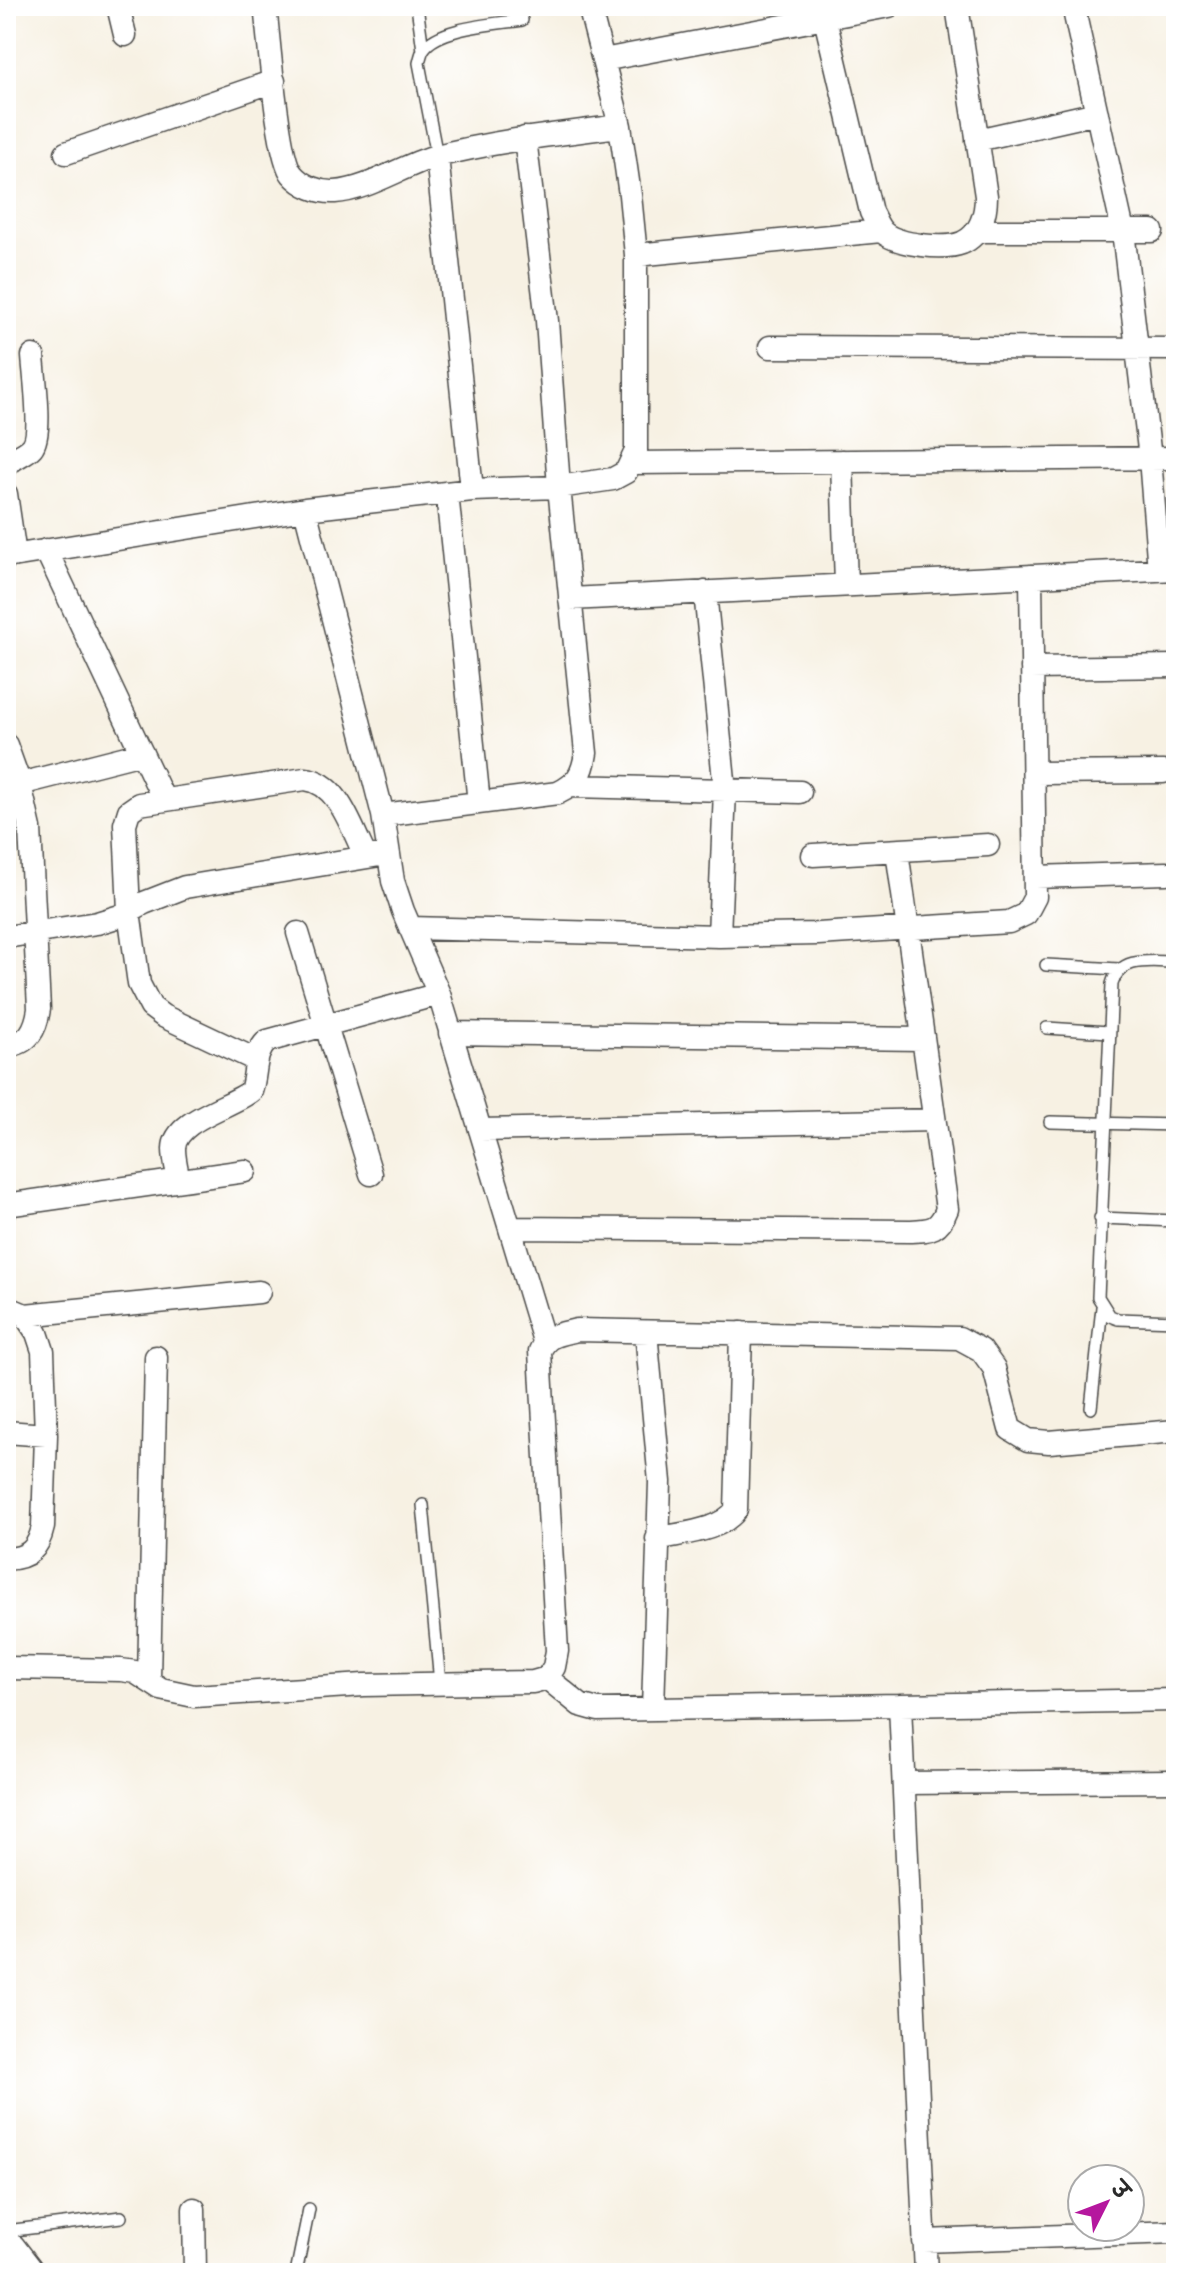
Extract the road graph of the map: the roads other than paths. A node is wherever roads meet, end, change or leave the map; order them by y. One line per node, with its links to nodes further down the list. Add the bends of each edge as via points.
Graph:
1 (118, 6): 10 (street)
2 (265, 6): 13 (street)
3 (417, 6): 11 (lane)
4 (589, 6): 12 (street)
5 (889, 6): 8 (street)
6 (957, 6): 17 (street)
7 (1073, 6): 14 (street)
8 (824, 12): 12 (street); 20 (street, via 871,212)
9 (522, 20): 11 (lane, via 449,32)
10 (125, 35)
11 (423, 50): 19 (lane, via 419,63)
12 (603, 60): 15 (street)
13 (274, 81): 18 (street); 19 (street, via 281,145 291,173 309,188 356,188)
14 (1097, 113): 17 (street); 22 (street)
15 (620, 126): 16 (street); 24 (street)
16 (525, 138): 19 (street); 34 (street, via 547,321)
17 (977, 140): 21 (street, via 986,216)
18 (66, 153)
19 (437, 156): 35 (street)
20 (881, 231): 21 (street, via 902,243 930,245 963,243); 24 (street)
21 (976, 231): 22 (street)
22 (1123, 231): 23 (street); 26 (street)
23 (1152, 231)
24 (636, 255): 32 (street)
25 (770, 347): 26 (street)
26 (1137, 349): 27 (street); 29 (street)
27 (1176, 349)
28 (33, 356): 33 (street, via 37,434 35,442)
29 (1150, 458): 30 (street); 31 (street); 41 (street)
30 (1176, 458)
31 (842, 461): 32 (street); 43 (street)
32 (633, 463): 34 (street, via 613,479)
33 (6, 466)
34 (559, 487): 35 (street); 45 (street)
35 (472, 490): 36 (street)
36 (447, 493): 38 (street); 57 (street)
37 (6, 494): 40 (street)
38 (305, 509): 39 (street); 58 (street)
39 (46, 550): 40 (street); 49 (street)
40 (10, 556)
41 (1168, 569): 42 (street)
42 (1031, 576): 43 (street); 47 (street)
43 (846, 585): 44 (street)
44 (705, 592): 45 (street); 54 (street)
45 (570, 599): 53 (street, via 586,753)
46 (1176, 666): 47 (street)
47 (1032, 668): 51 (street)
48 (6, 745): 52 (street)
49 (142, 753): 52 (street); 56 (street)
50 (1163, 772): 51 (street)
51 (1034, 773): 65 (street)
52 (20, 784): 69 (street, via 30,828)
53 (573, 786): 54 (street); 57 (street, via 558,793)
54 (725, 790): 55 (street); 71 (street)
55 (800, 792)
56 (164, 800): 63 (street, via 317,780 337,800); 66 (street, via 129,811)
57 (479, 803): 58 (street)
58 (383, 815): 61 (street)
59 (988, 845): 60 (street)
60 (897, 851): 62 (street); 68 (street)
61 (389, 853): 63 (street); 67 (street)
62 (813, 855)
63 (366, 857): 66 (street, via 185,887)
64 (1166, 873): 65 (street)
65 (1035, 877): 68 (street, via 1035,897 1026,914 1009,922)
66 (129, 911): 69 (street, via 97,923); 83 (street, via 139,984 151,1007)
67 (410, 928): 71 (street); 76 (street)
68 (906, 929): 71 (street); 81 (street)
69 (36, 932): 72 (street); 82 (street, via 36,1028 28,1039)
70 (298, 933): 77 (street)
71 (719, 936)
72 (6, 937)
73 (1176, 962): 75 (lane, via 1128,963)
74 (1046, 965): 75 (lane)
75 (1119, 969): 79 (lane, via 1112,984)
76 (439, 994): 77 (street); 80 (street)
77 (327, 1025): 83 (street, via 267,1041); 90 (street)
78 (1047, 1028): 79 (lane)
79 (1109, 1032): 86 (lane)
80 (450, 1033): 81 (street); 88 (street)
81 (922, 1039): 84 (street)
82 (6, 1046)
83 (256, 1060): 91 (street, via 251,1091 179,1133 174,1146)
84 (934, 1120): 88 (street); 95 (street, via 947,1209 942,1222 930,1230)
85 (1050, 1122): 86 (lane)
86 (1105, 1125): 87 (lane); 93 (lane)
87 (1176, 1125)
88 (480, 1130): 95 (street)
89 (245, 1171): 91 (street)
90 (371, 1174)
91 (179, 1180): 92 (street)
92 (6, 1205)
93 (1100, 1218): 94 (lane); 97 (lane)
94 (1176, 1221)
95 (510, 1228): 102 (street)
96 (259, 1292): 98 (street)
97 (1102, 1307): 99 (lane, via 1118,1319); 104 (lane)
98 (15, 1311): 107 (street, via 37,1333 43,1351)
99 (1176, 1321)
100 (646, 1332): 101 (street); 102 (street, via 577,1330); 109 (street, via 660,1482)
101 (741, 1333): 105 (street, via 959,1338 981,1350 994,1368 1010,1429 1028,1440); 109 (street, via 736,1510 719,1524)
102 (544, 1341): 112 (street, via 540,1351 557,1651)
103 (156, 1357): 113 (street)
104 (1091, 1408)
105 (1176, 1431)
106 (6, 1432): 107 (street)
107 (46, 1435): 110 (street, via 40,1540 32,1553)
108 (423, 1505): 114 (lane)
109 (657, 1539): 117 (street)
110 (6, 1559)
111 (6, 1668): 113 (street, via 121,1670)
112 (547, 1678): 114 (street); 117 (street, via 580,1705 598,1710)
113 (149, 1679): 114 (street, via 161,1689 194,1696)
114 (440, 1683)
115 (1176, 1700): 116 (street)
116 (900, 1705): 117 (street); 119 (street)
117 (653, 1709)
118 (1176, 1781): 119 (street)
119 (904, 1783): 125 (street)
120 (194, 2209): 128 (street)
121 (309, 2209): 129 (lane)
122 (121, 2217): 123 (lane)
123 (6, 2231)
124 (1176, 2232): 125 (street)
125 (924, 2241): 130 (street)
126 (6, 2251): 127 (highway)
127 (23, 2273)
128 (195, 2273)
129 (296, 2273)
130 (926, 2273)

